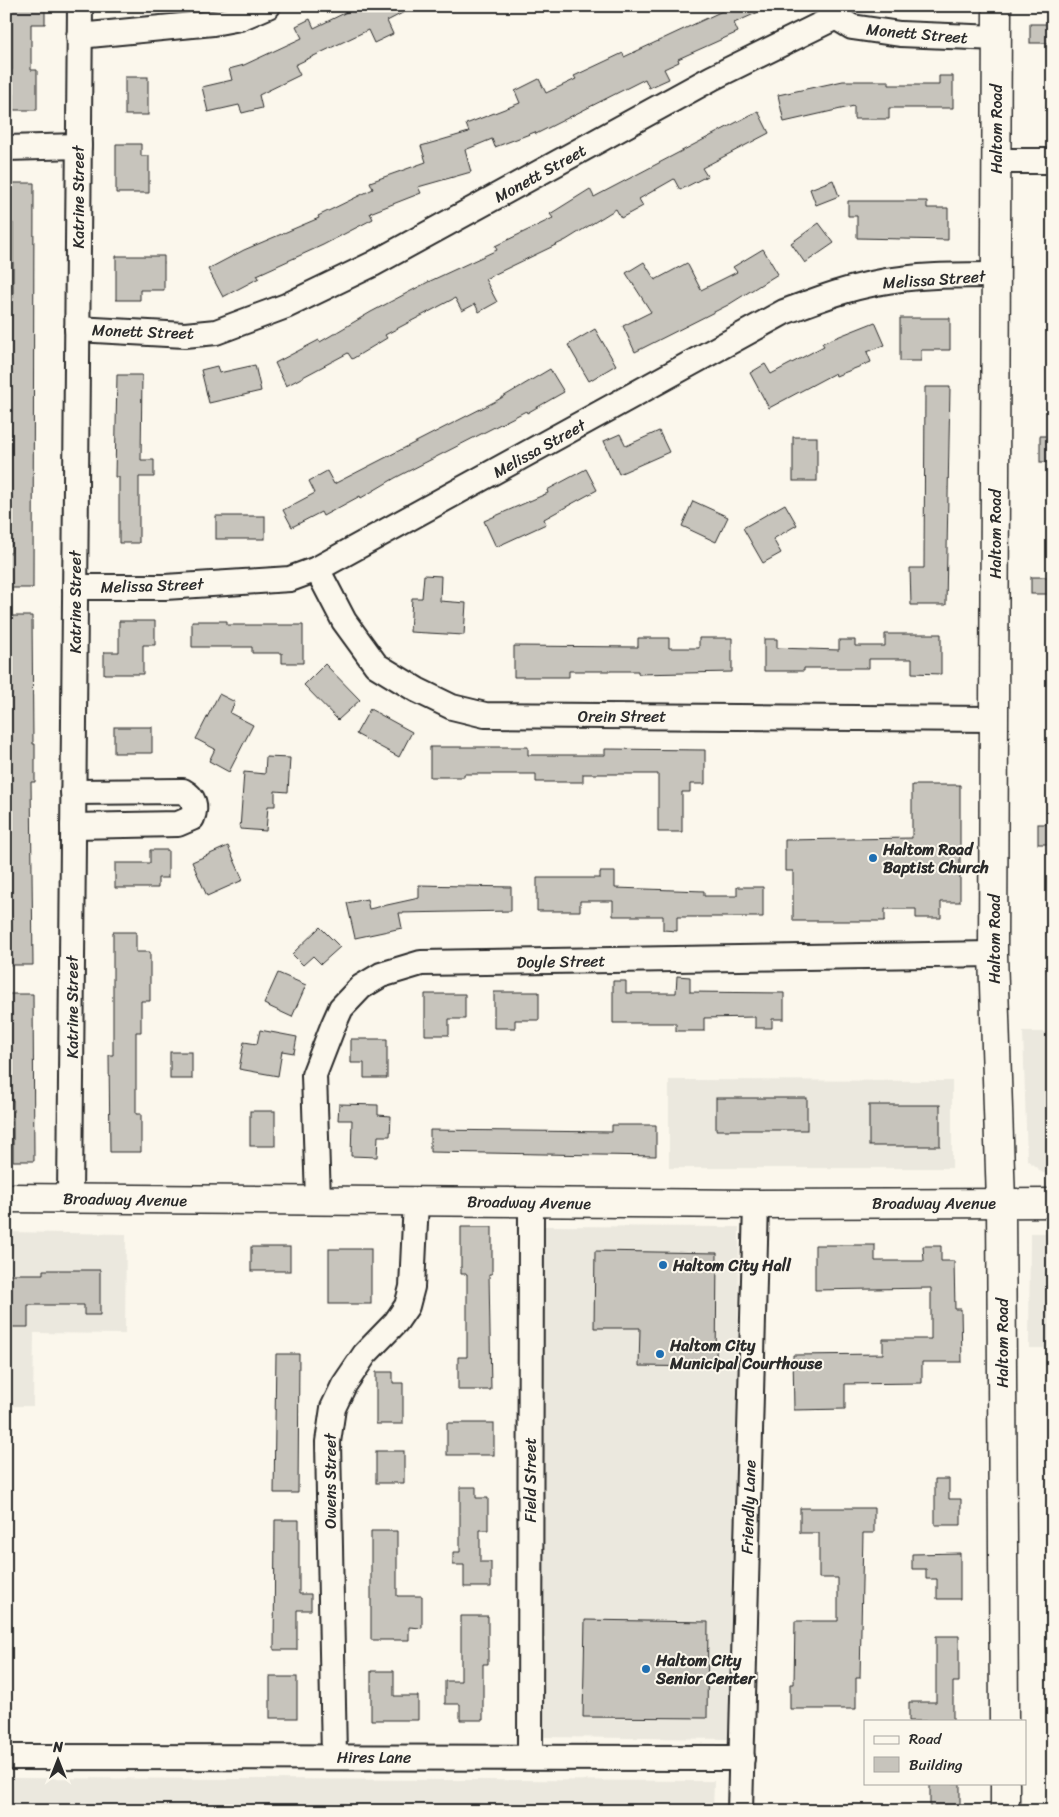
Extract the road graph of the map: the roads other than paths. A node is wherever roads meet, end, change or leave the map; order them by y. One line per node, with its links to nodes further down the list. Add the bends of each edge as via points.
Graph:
1 (80, 6): 5 (street, Katrine Street)
2 (268, 6): 5 (street, via 240,18 213,23)
3 (997, 6): 6 (main road, Haltom Road)
4 (835, 11): 6 (street, Monett Street, via 852,27 900,34); 12 (street, Monett Street, via 373,264 286,306 216,332 185,335)
5 (80, 36): 7 (street, Katrine Street)
6 (997, 38): 9 (main road, Haltom Road)
7 (79, 146): 8 (street); 12 (street, Katrine Street)
8 (6, 148)
9 (996, 161): 10 (street); 11 (main road, Haltom Road)
10 (1053, 161)
11 (996, 275): 13 (street, Melissa Street, via 935,276 877,283 836,293 784,312); 15 (main road, Haltom Road)
12 (77, 329): 14 (street, Katrine Street)
13 (317, 569): 14 (street, Melissa Street, via 290,579 165,587); 15 (street, Orein Street, via 344,622 376,665 452,707 484,715)
14 (75, 587): 16 (street, Katrine Street)
15 (994, 718): 18 (main road, Haltom Road)
16 (73, 792): 17 (street, Katrine Street); 17 (street, via 183,792 192,798 195,807 192,818 178,824)
17 (73, 826): 20 (street, Katrine Street)
18 (993, 954): 21 (street, Doyle Street, via 421,963 381,975 360,987 342,1008 314,1075); 24 (main road, Haltom Road)
19 (6, 1198): 20 (main road, Broadway Avenue)
20 (70, 1198): 21 (main road, Broadway Avenue)
21 (318, 1200): 22 (main road, Broadway Avenue)
22 (416, 1201): 23 (main road, Broadway Avenue); 29 (street, Owens Street, via 412,1287 407,1306 365,1354 333,1408 328,1442)
23 (531, 1202): 26 (main road, Broadway Avenue); 30 (street, Field Street)
24 (1001, 1202): 25 (main road, Broadway Avenue); 26 (main road, Broadway Avenue); 27 (main road, Haltom Road)
25 (1053, 1203)
26 (756, 1204): 31 (street, Friendly Lane)
27 (1004, 1720)
28 (6, 1757): 29 (street, Hires Lane)
29 (334, 1757): 30 (street, Hires Lane)
30 (530, 1758): 31 (street, Hires Lane)
31 (742, 1758): 33 (street, Friendly Lane)
32 (1005, 1784): 34 (main road)
33 (740, 1811)
34 (1005, 1811)

